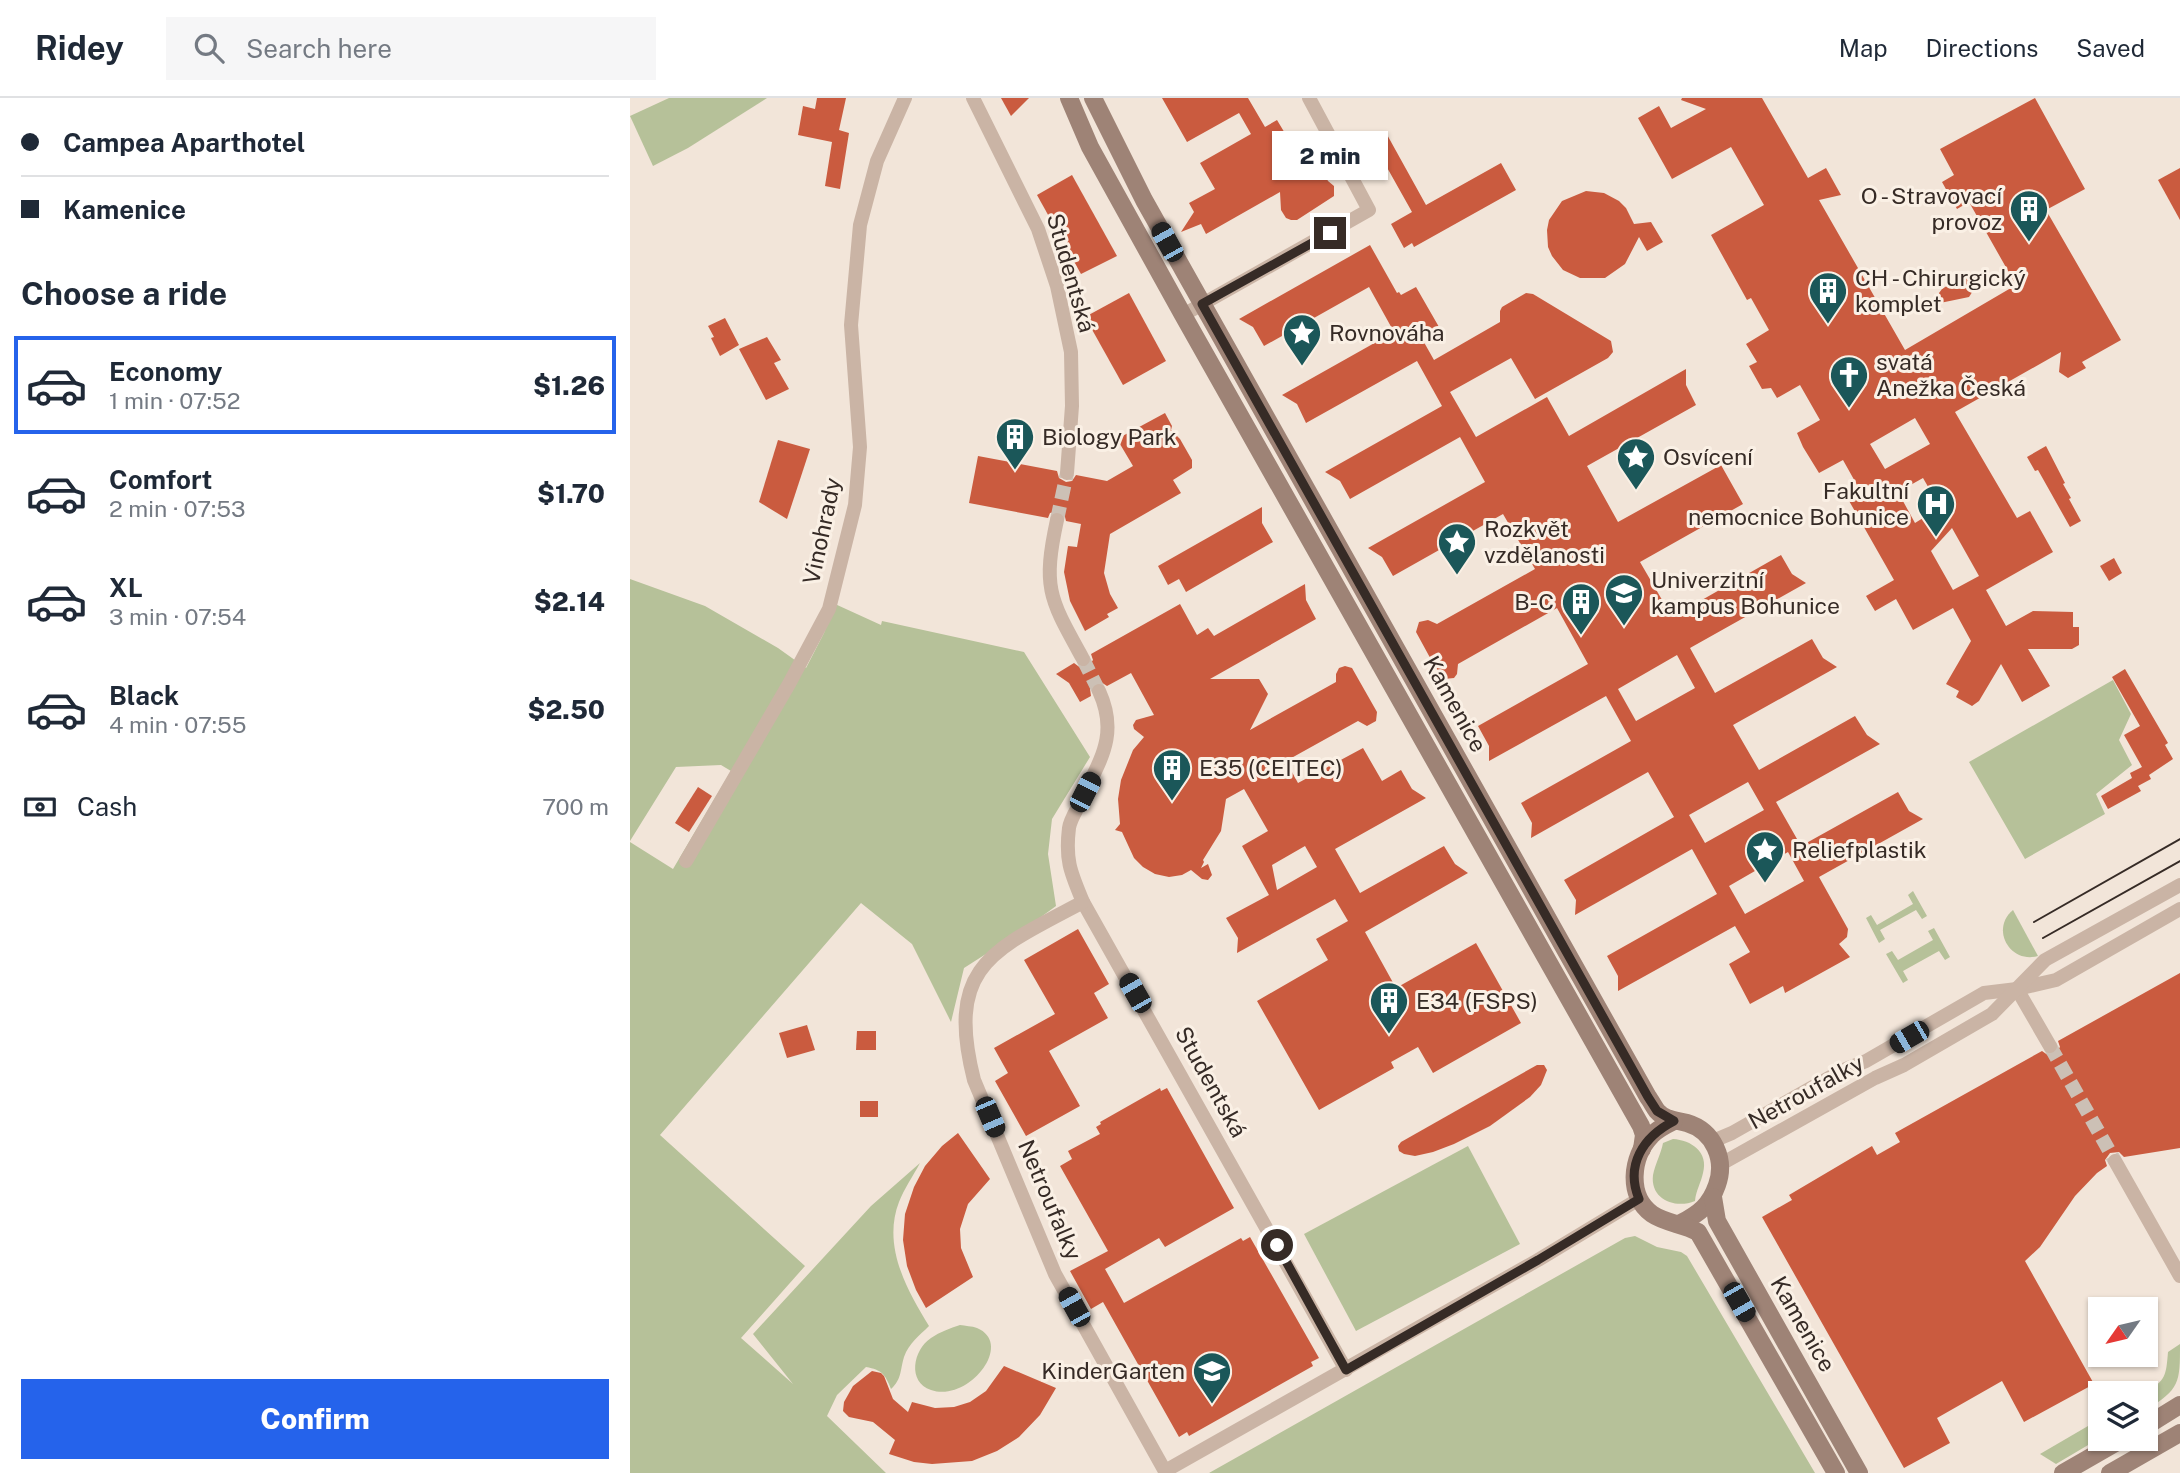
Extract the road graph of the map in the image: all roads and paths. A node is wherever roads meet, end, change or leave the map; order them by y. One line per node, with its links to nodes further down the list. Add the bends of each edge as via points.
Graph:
1 (905, 98): 12 (street, Vinohrady, via 877,161 860,225 851,325 859,459 855,505 829,609)
2 (974, 98): 8 (street, Studentská, via 1038,229 1057,286 1071,352)
3 (1069, 98): 7 (street, Kamenice, via 1090,147)
4 (1093, 98): 6 (street, Kamenice)
5 (1309, 98): 6 (street, via 1369,211)
6 (1202, 304): 7 (street); 18 (street, Kamenice, via 1648,1097 1657,1111)
7 (1183, 315): 20 (street, Kamenice, via 1641,1126)
8 (1067, 473)
9 (1057, 520): 10 (street, via 1048,577 1052,601)
10 (1083, 659)
11 (1099, 691): 14 (street, Studentská, via 1109,720 1108,738 1069,825 1068,865)
12 (686, 861)
13 (2180, 885): 16 (street, Netroufalky, via 2045,960)
14 (1083, 902): 27 (street, Studentská); 32 (street, Netroufalky, via 1015,938 988,960 968,990 966,1048 974,1080 1055,1273)
15 (2180, 909): 16 (street, Netroufalky, via 2056,980)
16 (2017, 989): 17 (street); 19 (street, Netroufalky, via 1984,993 1866,1062); 22 (street, Netroufalky, via 1992,1014)
17 (2050, 1046)
18 (1674, 1121): 19 (street, Kamenice, via 1695,1126); 20 (street, via 1650,1136)
19 (1713, 1141): 22 (street)
20 (1642, 1149): 24 (street, Kamenice, via 1634,1178)
21 (2115, 1161): 26 (street)
22 (1721, 1164): 23 (street, Kamenice)
23 (1713, 1197): 25 (street); 34 (street, Kamenice, via 1717,1221)
24 (1639, 1199): 25 (street, Kamenice, via 1653,1214); 27 (street, Netroufalky)
25 (1681, 1223): 33 (street, Kamenice, via 1698,1232 1707,1246)
26 (2180, 1276)
27 (1346, 1370): 32 (street, Netroufalky)
28 (2180, 1405): 29 (street)
29 (2158, 1419)
30 (2180, 1433): 36 (street)
31 (2101, 1451): 35 (street)
32 (1165, 1472)
33 (1836, 1473)
34 (1859, 1473)
35 (2063, 1473)
36 (2110, 1473)

